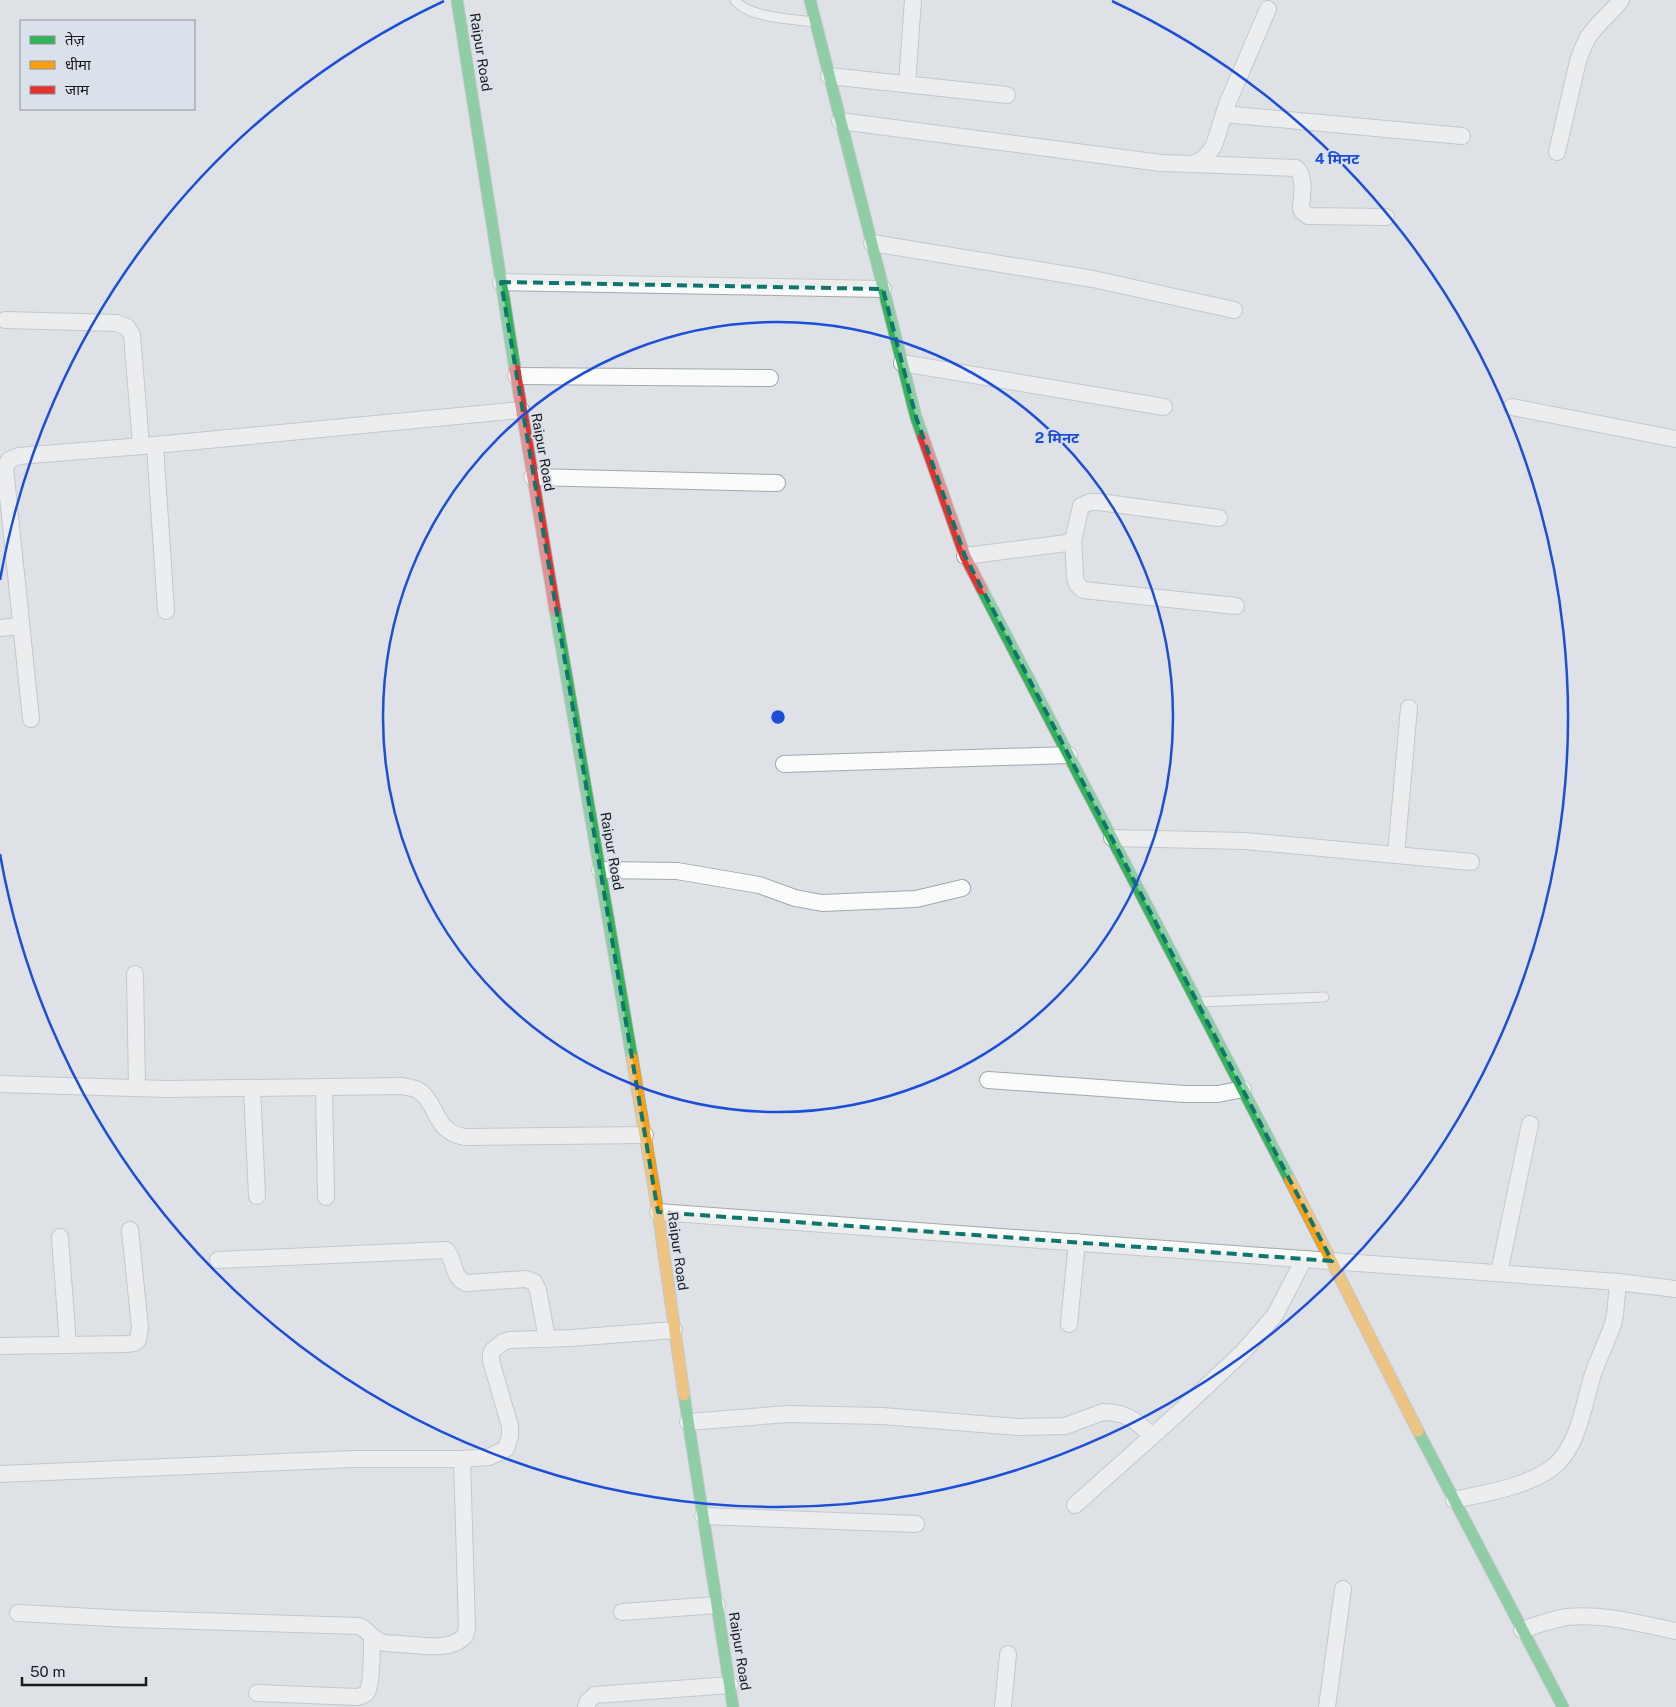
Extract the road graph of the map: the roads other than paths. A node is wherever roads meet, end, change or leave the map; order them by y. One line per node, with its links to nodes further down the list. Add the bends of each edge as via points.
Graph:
1 (457, 0): 18 (street, Raipur Road)
2 (734, 0): 7 (lane, via 747,10)
3 (810, 0): 7 (street)
4 (913, 0): 9 (street)
5 (1620, 0): 14 (street, via 1589,36 1583,48)
6 (1268, 9): 11 (street)
7 (815, 22): 8 (street)
8 (829, 76): 9 (street); 12 (street)
9 (907, 84): 10 (street)
10 (1007, 95)
11 (1224, 114): 13 (street); 15 (street, via 1209,154)
12 (840, 121): 15 (street, via 1161,163); 17 (street)
13 (1462, 136)
14 (1557, 152)
15 (1192, 164): 16 (street, via 1296,168 1302,179 1301,207 1308,216)
16 (1386, 217)
17 (872, 243): 19 (street); 20 (street, via 1094,279)
18 (501, 282): 19 (street); 23 (street, Raipur Road)
19 (883, 289): 22 (street)
20 (1234, 310)
21 (5, 320): 29 (street, via 117,323 130,330)
22 (902, 363): 25 (street); 34 (street, via 916,417)
23 (516, 376): 24 (street); 27 (street, Raipur Road)
24 (770, 378)
25 (1164, 407)
26 (1512, 407): 28 (street)
27 (521, 410): 29 (street); 30 (street, Raipur Road)
28 (1676, 439)
29 (148, 445): 36 (street); 37 (street, via 19,456 6,464)
30 (532, 477): 31 (street); 46 (street, Raipur Road)
31 (777, 483)
32 (1219, 518): 33 (street, via 1090,502 1081,506)
33 (1073, 538): 34 (street, via 1059,546); 35 (street, via 1075,578 1083,590)
34 (965, 556): 41 (street)
35 (1236, 606)
36 (166, 611)
37 (22, 626): 38 (street); 40 (street)
38 (0, 628)
39 (1409, 708): 44 (street)
40 (31, 719)
41 (1069, 755): 42 (street); 43 (street)
42 (784, 764)
43 (1112, 838): 44 (street, via 1245,840); 50 (street)
44 (1396, 855): 45 (street)
45 (1471, 862)
46 (600, 870): 47 (street, via 678,871 759,885 809,902 822,903 916,899); 58 (street, Raipur Road)
47 (962, 888)
48 (135, 974): 54 (street)
49 (1324, 996): 50 (lane)
50 (1198, 1002): 56 (street)
51 (988, 1080): 56 (street, via 1185,1094 1218,1094)
52 (0, 1084): 54 (street)
53 (324, 1087): 55 (street); 58 (street, via 402,1086 418,1090 446,1130 465,1137); 60 (street)
54 (137, 1088): 55 (street)
55 (252, 1088): 59 (street)
56 (1243, 1089): 67 (street)
57 (1530, 1124): 68 (street)
58 (645, 1136): 61 (street, Raipur Road)
59 (257, 1196)
60 (326, 1197)
61 (658, 1212): 64 (street); 72 (street, Raipur Road)
62 (130, 1230): 74 (street, via 140,1328 138,1340 127,1344)
63 (60, 1237): 74 (street)
64 (1077, 1242): 65 (street); 71 (street)
65 (1304, 1258): 67 (street); 77 (street, via 1264,1329)
66 (218, 1260): 73 (street, via 446,1250 458,1278 466,1283 526,1279 534,1282)
67 (1332, 1261): 68 (street); 80 (street)
68 (1499, 1273): 69 (street)
69 (1618, 1282): 70 (street); 80 (street, via 1613,1324 1592,1376 1576,1434 1557,1464 1522,1483)
70 (1676, 1288)
71 (1070, 1324)
72 (674, 1330): 73 (street); 76 (street, Raipur Road)
73 (547, 1339): 78 (street, via 509,1340 493,1350 491,1361 510,1426 509,1443 506,1449 489,1457)
74 (68, 1345): 75 (street)
75 (0, 1346)
76 (688, 1422): 77 (street, via 788,1414 882,1416 1019,1427 1065,1426 1108,1412 1131,1417); 82 (street, Raipur Road)
77 (1152, 1436): 81 (street)
78 (462, 1459): 79 (street, via 354,1458); 90 (street, via 466,1634 455,1642 429,1646 382,1642)
79 (0, 1474)
80 (1454, 1500): 88 (street)
81 (1075, 1505)
82 (703, 1516): 83 (street); 85 (street, Raipur Road)
83 (916, 1524)
84 (1343, 1589): 97 (street)
85 (717, 1606): 86 (street); 92 (street, Raipur Road)
86 (622, 1612)
87 (18, 1613): 90 (street, via 358,1626)
88 (1522, 1630): 89 (street, via 1586,1616); 98 (street)
89 (1676, 1631)
90 (372, 1637): 93 (street, via 370,1684 364,1695)
91 (1008, 1654): 96 (street)
92 (730, 1685): 94 (street, via 595,1695); 95 (street, Raipur Road)
93 (257, 1693)
94 (586, 1707)
95 (733, 1707)
96 (1003, 1707)
97 (1327, 1707)
98 (1563, 1707)

